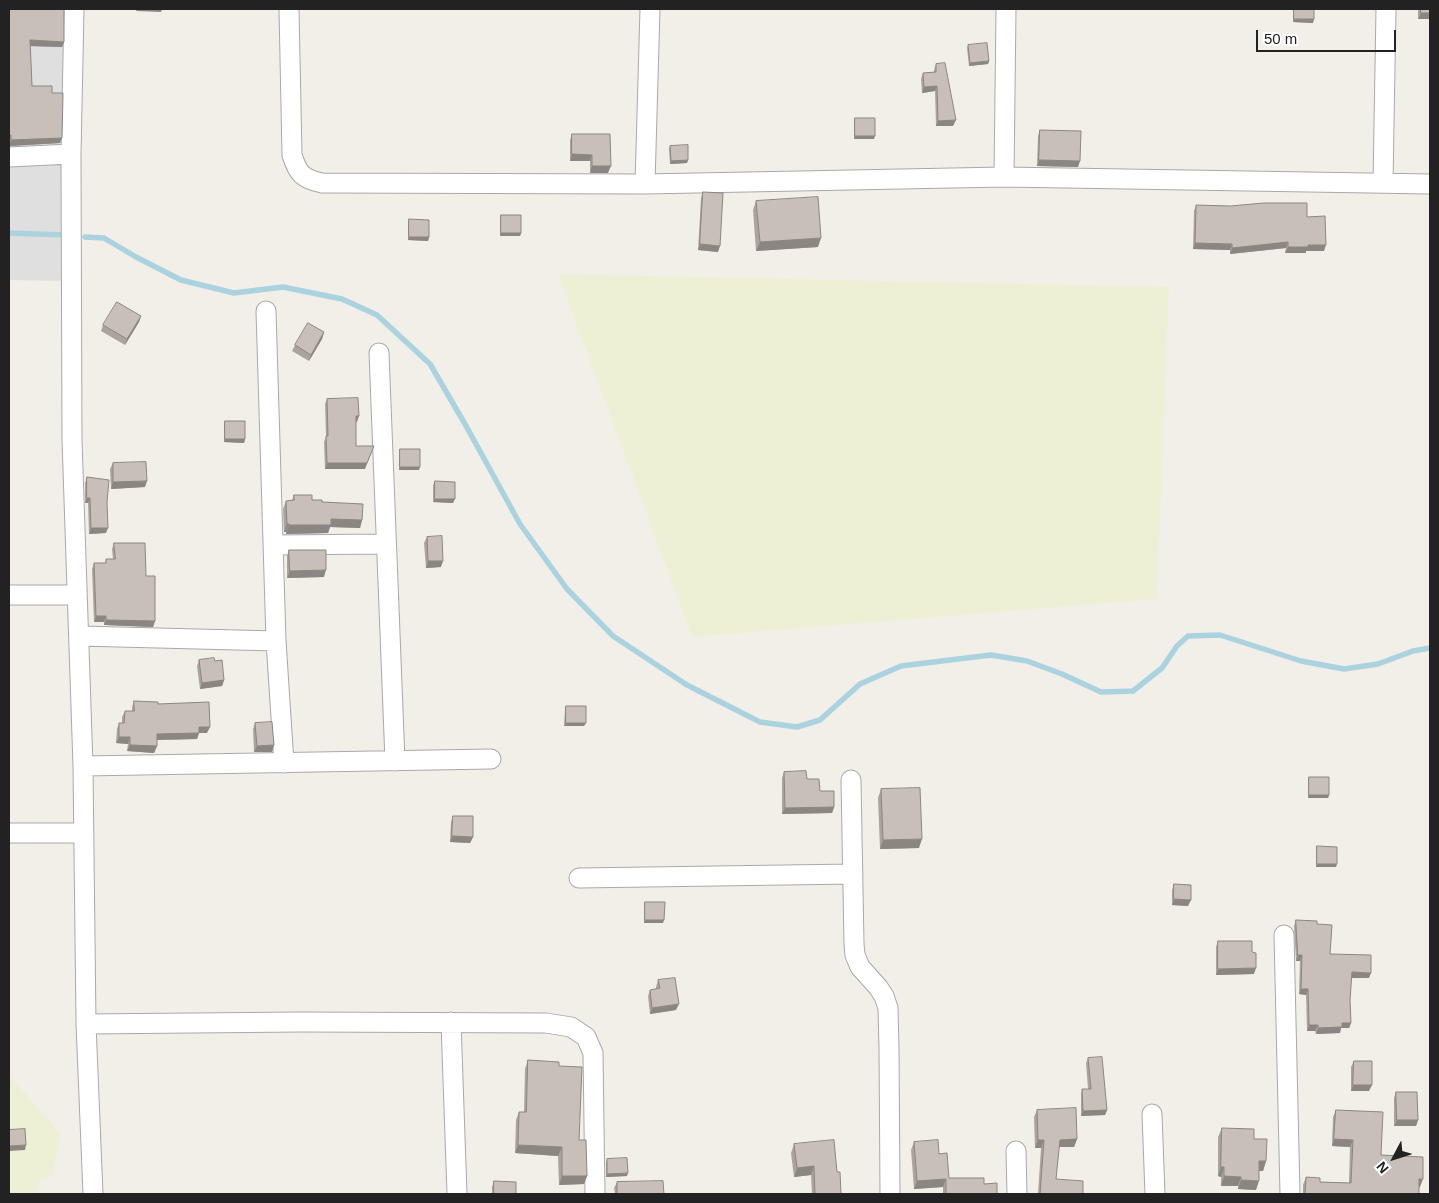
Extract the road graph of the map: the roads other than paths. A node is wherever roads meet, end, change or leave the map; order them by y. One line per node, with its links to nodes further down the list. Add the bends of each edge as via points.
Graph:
1 (74, 9): 6 (street)
2 (289, 9): 10 (street, via 292,155 302,176 322,183)
3 (650, 9): 10 (street)
4 (1006, 9): 8 (street)
5 (1386, 9): 9 (street)
6 (71, 154): 7 (street); 17 (street, via 72,440)
7 (9, 157)
8 (1004, 177): 9 (street); 10 (street)
9 (1383, 183): 11 (street)
10 (644, 184)
11 (1430, 184)
12 (266, 311): 15 (street)
13 (379, 354): 14 (street)
14 (386, 544): 15 (street); 21 (street)
15 (273, 545): 19 (street)
16 (9, 595): 17 (street)
17 (78, 595): 18 (street)
18 (78, 636): 19 (street); 23 (street)
19 (276, 641): 22 (street)
20 (491, 760): 21 (street)
21 (395, 761): 22 (street)
22 (284, 763): 23 (street)
23 (83, 766): 26 (street)
24 (851, 780): 27 (street)
25 (9, 833): 26 (street)
26 (84, 833): 31 (street)
27 (853, 874): 28 (street); 37 (street, via 855,955 884,996 888,1008)
28 (579, 878)
29 (1284, 936): 40 (street)
30 (451, 1022): 31 (street); 35 (street); 36 (street, via 546,1023 571,1027 586,1037 592,1053)
31 (86, 1024): 34 (street)
32 (1152, 1114): 39 (street)
33 (1016, 1151): 38 (street)
34 (93, 1194)
35 (457, 1194)
36 (595, 1194)
37 (890, 1194)
38 (1017, 1194)
39 (1155, 1194)
40 (1290, 1194)

